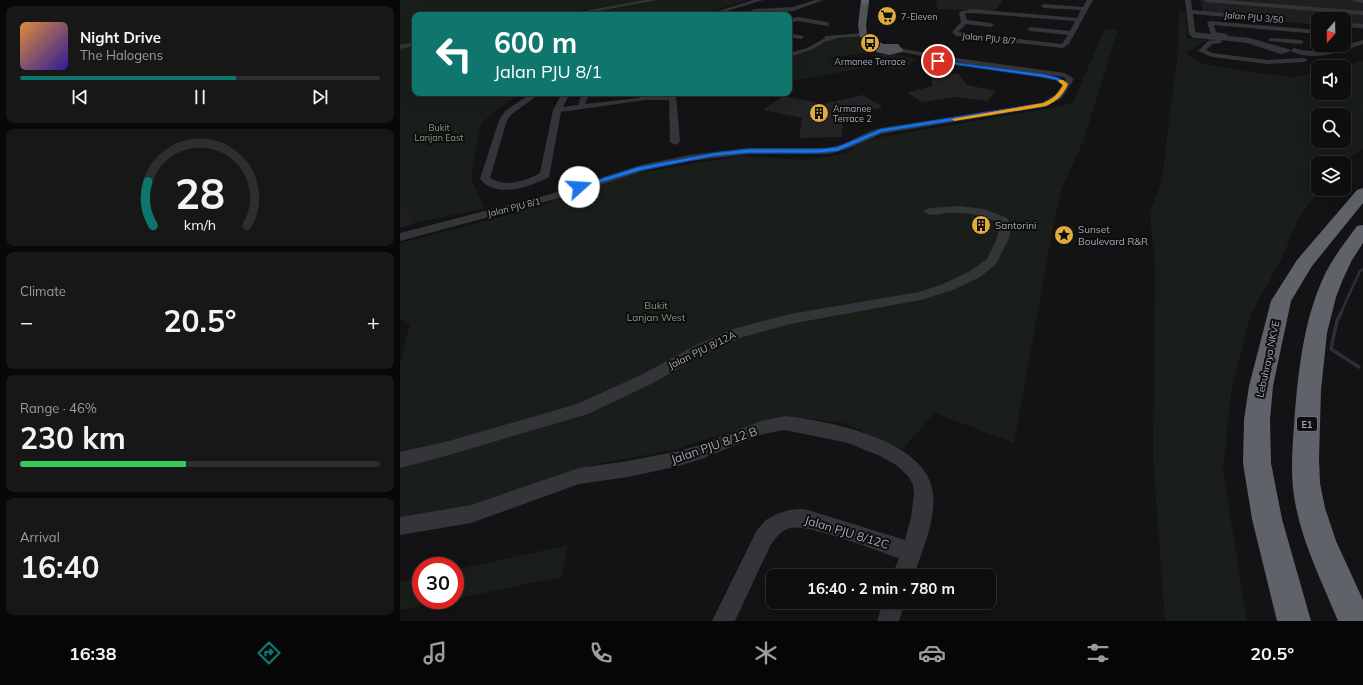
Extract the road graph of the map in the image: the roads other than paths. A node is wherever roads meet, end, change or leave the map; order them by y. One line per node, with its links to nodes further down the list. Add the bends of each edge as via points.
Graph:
1 (655, 0): 13 (street)
2 (760, 0): 14 (street)
3 (820, 0): 15 (street, via 794,9)
4 (866, 0): 18 (main road)
5 (1090, 0): 12 (street, Jalan PJU 8/7)
6 (1188, 0): 16 (street)
7 (1194, 0): 16 (street)
8 (1206, 0): 17 (street)
9 (1356, 0): 10 (street)
10 (1363, 1)
11 (1044, 6): 12 (street)
12 (1085, 9): 21 (street, Jalan PJU 8/7)
13 (585, 12)
14 (718, 12)
15 (752, 12)
16 (1193, 12): 19 (street, Jalan PJU 3/50); 22 (street); 37 (street, via 1198,34)
17 (1363, 13)
18 (868, 14): 32 (main road, via 862,26); 40 (main road, via 870,27 877,38)
19 (1234, 16)
20 (792, 20): 24 (street)
21 (1079, 20): 23 (street, Jalan PJU 8/7, via 972,11 962,12); 30 (street, Jalan PJU 8/7)
22 (1197, 20)
23 (964, 22): 25 (street); 30 (street, Jalan PJU 8/7, via 956,34 1060,46 1066,45)
24 (827, 24)
25 (991, 25)
26 (1351, 25): 27 (street)
27 (1363, 26)
28 (1030, 29): 30 (street)
29 (1311, 31): 34 (street, via 1210,23 1214,34)
30 (1072, 33)
31 (792, 35): 33 (street)
32 (863, 35): 40 (main road, Jalan PJU 8/1); 41 (street, via 836,37)
33 (801, 37)
34 (1253, 38): 35 (street); 37 (street)
35 (1301, 42)
36 (1363, 42): 42 (street)
37 (1263, 43): 42 (street); 42 (street, via 1213,41 1201,51 1212,55 1266,62)
38 (412, 45): 39 (street)
39 (400, 47)
40 (890, 49): 56 (street, Jalan PJU 8/1, via 931,60 1069,77 1070,81 1059,96 1044,105 881,130 847,146 829,151 748,151 658,164 527,205)
41 (792, 54)
42 (1306, 57)
43 (533, 96): 51 (street, via 509,112 503,120 485,179 488,182 513,186 528,183 545,175)
44 (564, 96): 51 (street)
45 (585, 96): 49 (street)
46 (604, 96): 50 (street)
47 (642, 96): 50 (street, via 639,100)
48 (644, 96): 52 (street, via 649,99 673,97)
49 (582, 104)
50 (600, 105): 51 (street)
51 (557, 110)
52 (675, 142)
53 (1363, 193): 64 (highway, Lebuhraya NKVE, via 1304,264 1280,301 1260,386 1257,464 1267,519)
54 (929, 211): 57 (street, Jalan PJU 8/12A, via 960,209 980,211 997,217 1005,224 1003,238 992,261 975,274 921,296 790,319 738,332 582,409)
55 (1363, 230): 65 (highway, E1, via 1350,246 1333,279 1320,320 1312,364 1305,465 1307,491 1317,530)
56 (400, 237)
57 (400, 460)
58 (400, 526): 59 (street, Jalan PJU 8/12 B, via 470,514 582,475 645,466 698,453 782,423 850,435 901,458 916,472 922,482 925,496)
59 (910, 552): 60 (street, Jalan PJU 8/12 B); 62 (street, Jalan PJU 8/12C, via 808,519 797,517 784,520 769,530 764,537)
60 (905, 569)
61 (892, 609): 63 (street)
62 (723, 621)
63 (888, 621)
64 (1294, 621)
65 (1354, 621)

